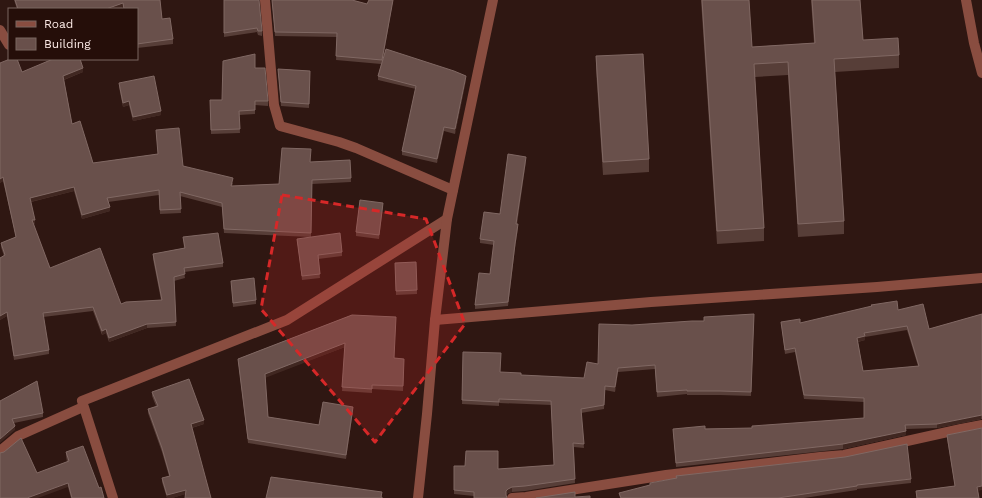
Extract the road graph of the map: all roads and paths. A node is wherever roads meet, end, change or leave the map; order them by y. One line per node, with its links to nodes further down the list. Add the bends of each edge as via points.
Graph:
1 (264, 0): 7 (street, via 274,105 280,126 356,148)
2 (493, 0): 7 (street)
3 (966, 0): 6 (street)
4 (0, 30): 5 (street)
5 (8, 43)
6 (982, 73)
7 (453, 190): 8 (street)
8 (447, 219): 10 (street); 11 (street, via 287,320 82,401)
9 (982, 278): 10 (street)
10 (434, 320): 15 (street)
11 (83, 407): 13 (street, via 18,436); 14 (street)
12 (982, 425): 16 (street, via 844,455 666,475)
13 (0, 452)
14 (113, 498)
15 (418, 498)
16 (512, 498)

